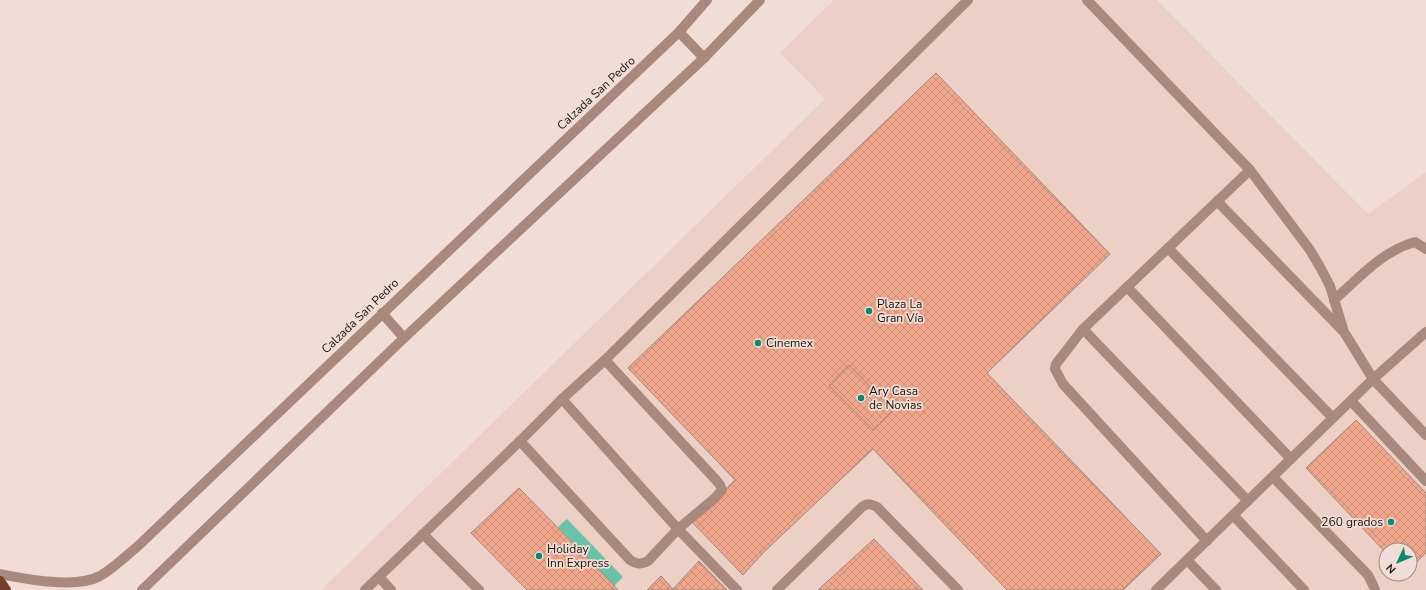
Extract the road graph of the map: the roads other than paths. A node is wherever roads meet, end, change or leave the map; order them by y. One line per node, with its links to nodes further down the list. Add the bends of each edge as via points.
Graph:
1 (707, 0): 5 (street, Calzada San Pedro)
2 (760, 0): 6 (street)
3 (968, 0): 18 (street)
4 (1087, 0): 7 (street)
5 (679, 32): 6 (street); 13 (street, Calzada San Pedro)
6 (704, 58): 17 (street)
7 (1250, 170): 8 (street); 12 (street, via 1310,250 1330,286)
8 (1217, 201): 9 (street); 15 (street)
9 (1168, 248): 11 (street); 22 (street)
10 (1426, 249): 12 (street, via 1415,242 1395,249)
11 (1127, 287): 14 (street); 25 (street)
12 (1334, 300): 15 (street)
13 (382, 313): 17 (street); 37 (street, Calzada San Pedro, via 138,546)
14 (1083, 329): 28 (street); 32 (street, via 1056,364 1058,377)
15 (1344, 332): 19 (street)
16 (1426, 332): 19 (street)
17 (404, 338): 39 (street)
18 (605, 360): 20 (street); 30 (street, via 722,487 715,498)
19 (1373, 379): 21 (street); 23 (street)
20 (562, 399): 24 (street); 30 (street)
21 (1351, 401): 22 (street); 27 (street)
22 (1333, 418): 25 (street)
23 (1426, 435)
24 (520, 441): 30 (street, via 630,560 638,564 648,561); 31 (street)
25 (1291, 459): 26 (street)
26 (1273, 477): 28 (street); 49 (street, via 1368,575)
27 (1426, 481)
28 (1248, 501): 29 (street)
29 (1233, 515): 32 (street); 48 (street)
30 (678, 529): 43 (street)
31 (423, 534): 35 (street); 42 (street)
32 (1207, 541): 33 (street)
33 (1187, 560): 46 (street); 47 (street)
34 (0, 574): 37 (street, Calzada San Pedro)
35 (378, 577): 40 (street); 41 (street)
36 (0, 581): 38 (main road)
37 (88, 586)
38 (6, 590)
39 (142, 590)
40 (364, 590)
41 (392, 590)
42 (479, 590)
43 (737, 590)
44 (777, 590): 45 (street, via 867,504 877,507)
45 (958, 590)
46 (1156, 590)
47 (1216, 590)
48 (1304, 590)
49 (1375, 590)

